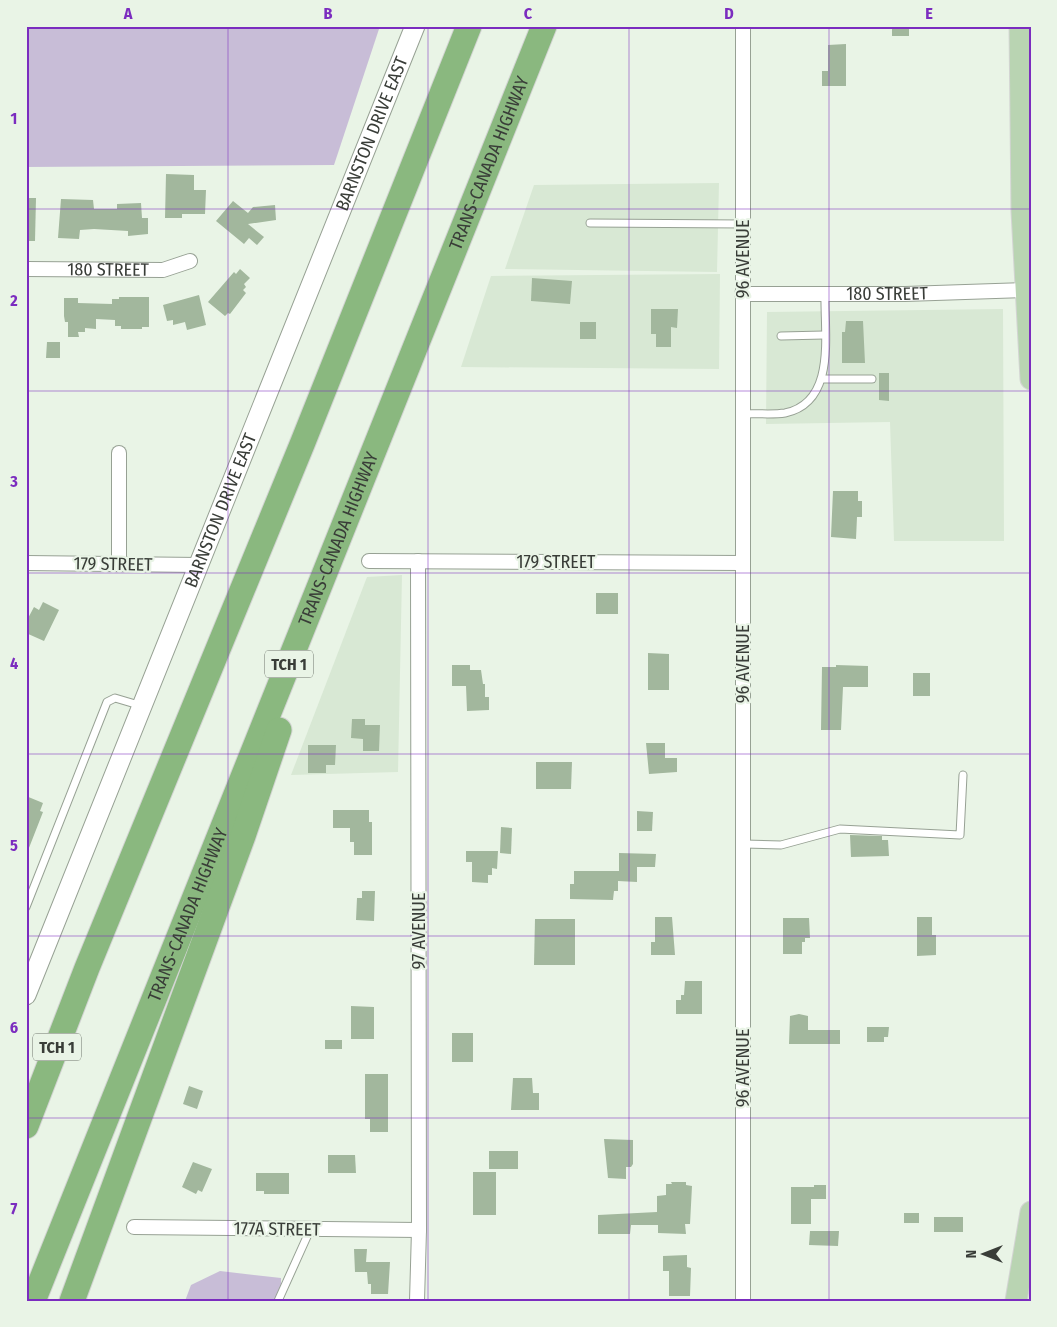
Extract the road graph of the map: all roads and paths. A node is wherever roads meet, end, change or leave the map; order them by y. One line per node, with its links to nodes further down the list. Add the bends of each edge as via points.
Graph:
1 (415, 26): 26 (street, BARNSTON DRIVE EAST)
2 (470, 26): 31 (highway, TCH 1)
3 (544, 26): 20 (highway, TRANS-CANADA HIGHWAY / TCH 1)
4 (743, 26): 7 (street, 96 AVENUE)
5 (1020, 26): 10 (main road)
6 (590, 223): 7 (lane)
7 (743, 224): 11 (street, 96 AVENUE)
8 (190, 261): 9 (street, 180 STREET, via 163,270)
9 (26, 269)
10 (1028, 290): 12 (street, 180 STREET); 17 (main road)
11 (742, 294): 12 (street, 180 STREET); 18 (street, 96 AVENUE)
12 (825, 294): 13 (lane)
13 (824, 335): 14 (lane); 15 (lane)
14 (781, 336)
15 (823, 379): 16 (lane); 18 (lane, via 817,392 795,409 785,413)
16 (872, 379)
17 (1031, 379)
18 (742, 414): 24 (street, 96 AVENUE)
19 (119, 453): 25 (street)
20 (370, 462): 35 (highway, via 243,836); 40 (highway, TRANS-CANADA HIGHWAY / TCH 1)
21 (369, 561): 22 (street, 179 STREET)
22 (418, 562): 24 (street, 179 STREET); 39 (street, 97 AVENUE)
23 (26, 563): 25 (street, 179 STREET)
24 (742, 563): 29 (street, 96 AVENUE)
25 (119, 564): 26 (street, 179 STREET)
26 (199, 565): 27 (street, BARNSTON DRIVE EAST)
27 (143, 707): 30 (lane, via 115,698 107,702); 32 (street, BARNSTON DRIVE EAST)
28 (963, 775): 29 (lane, via 960,835 840,829 781,845)
29 (744, 844): 45 (street, 96 AVENUE)
30 (26, 907)
31 (87, 968): 33 (highway); 34 (highway, TCH 1)
32 (26, 995)
33 (26, 1080)
34 (26, 1126)
35 (132, 1135): 41 (highway); 42 (highway)
36 (1031, 1212): 46 (main road)
37 (134, 1227): 38 (street, 177A STREET)
38 (310, 1230): 39 (street, 177A STREET); 43 (lane)
39 (419, 1230): 44 (street, 97 AVENUE)
40 (32, 1301)
41 (63, 1301)
42 (72, 1301)
43 (278, 1301)
44 (418, 1301)
45 (743, 1301)
46 (1016, 1301)

